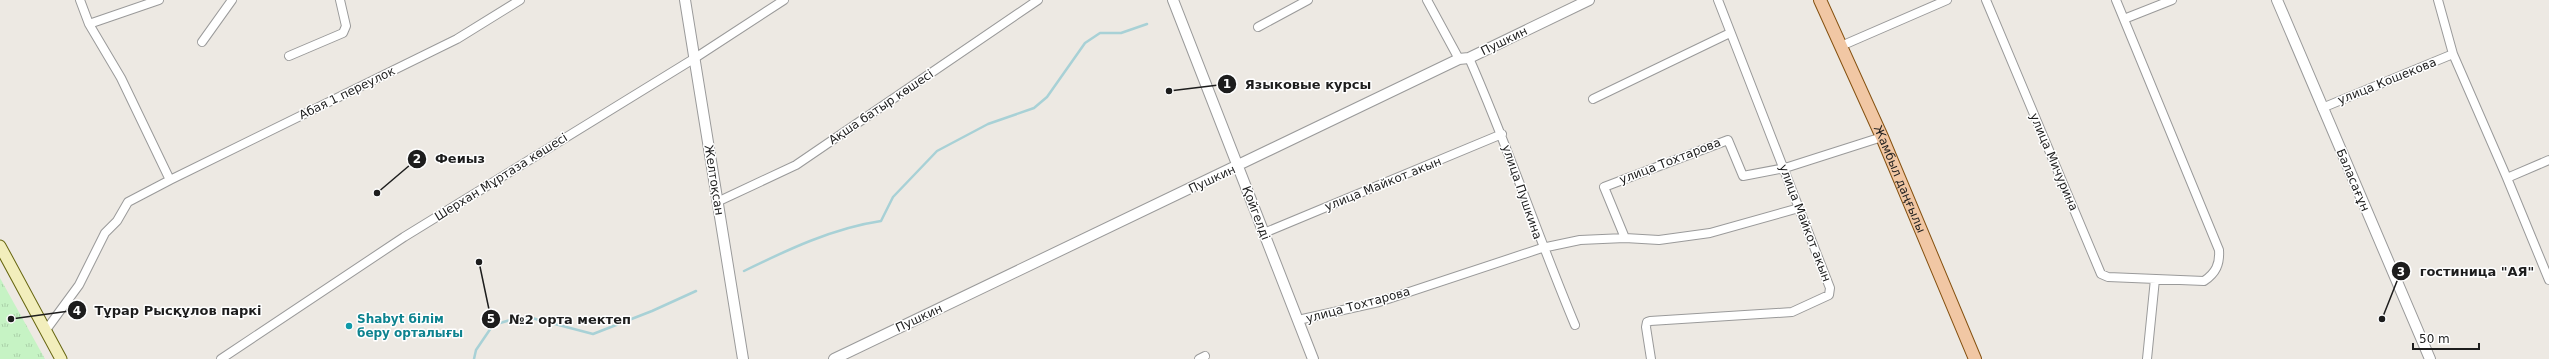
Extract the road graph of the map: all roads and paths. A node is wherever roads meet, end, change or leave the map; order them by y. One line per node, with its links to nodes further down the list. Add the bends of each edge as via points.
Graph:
1 (80, 0): 23 (street)
2 (159, 0): 23 (street)
3 (232, 0): 26 (street)
4 (340, 0): 29 (street, via 346,26 343,33)
5 (520, 0): 40 (street, Абая 1 переулок, via 457,39)
6 (685, 0): 30 (street, Желтоқсан)
7 (784, 0): 30 (street, Шерхан Мұртаза көшесі)
8 (1038, 0): 41 (street, Ақша батыр көшесі, via 796,164)
9 (1173, 0): 37 (street, Қойгелді)
10 (1308, 0): 24 (street)
11 (1427, 0): 31 (street, улица Пушкина)
12 (1589, 0): 31 (street, Пушкин)
13 (1718, 0): 25 (street, улица Майкот акын)
14 (1820, 0): 27 (main road, Жамбыл даңғылы)
15 (1947, 0): 27 (street)
16 (1986, 0): 47 (street, улица Мичурина, via 2099,270 2108,278)
17 (2116, 0): 22 (street, улица Мичурина)
18 (2172, 0): 22 (street)
19 (2277, 0): 33 (street, Баласағұн)
20 (2448, 0): 21 (street)
21 (2439, 2): 28 (street)
22 (2124, 19): 47 (street, улица Мичурина, via 2219,250 2220,261 2215,271 2204,281)
23 (89, 24): 40 (street, via 121,78)
24 (1258, 27)
25 (1730, 32): 32 (street); 38 (street, улица Майкот акын)
26 (202, 42)
27 (1841, 46): 35 (main road, Жамбыл даңғылы)
28 (2453, 54): 33 (street, улица Кошекова); 39 (street)
29 (289, 56)
30 (695, 58): 41 (street, Желтоқсан); 53 (street, Шерхан Мұртаза көшесі, via 404,237)
31 (1464, 58): 34 (street, улица Пушкина); 37 (street, Пушкин)
32 (1593, 99)
33 (2322, 108): 60 (street, Баласағұн)
34 (1502, 134): 43 (street, улица Майкот акын); 46 (street, улица Пушкина)
35 (1882, 137): 38 (street, улица Тохтарова); 58 (main road, Жамбыл даңғылы)
36 (2549, 160): 39 (street)
37 (1238, 167): 43 (street, Қойгелді); 55 (street, Пушкин)
38 (1785, 168): 42 (street, улица Майкот акын); 44 (street, улица Тохтарова, via 1743,176 1728,140 1604,186)
39 (2507, 178): 48 (street)
40 (170, 180): 51 (street, Абая 1 переулок, via 128,202 117,221 105,233 79,284)
41 (717, 202): 54 (street, Желтоқсан)
42 (1799, 208): 44 (street, улица Тохтарова, via 1710,233 1659,240); 57 (street, улица Майкот акын, via 1830,288 1829,295 1792,312 1647,322)
43 (1264, 233): 49 (street, Қойгелді)
44 (1625, 238): 46 (street, улица Тохтарова, via 1580,240)
45 (0, 246): 51 (main road)
46 (1542, 248): 49 (street, улица Тохтарова, via 1379,302); 50 (street, улица Пушкина)
47 (2155, 279): 59 (street)
48 (2549, 280)
49 (1298, 320): 56 (street, Қойгелді)
50 (1576, 325)
51 (46, 330): 52 (main road)
52 (61, 359)
53 (221, 359)
54 (743, 359)
55 (834, 359)
56 (1313, 359)
57 (1651, 359)
58 (1975, 359)
59 (2147, 359)
60 (2430, 359)

